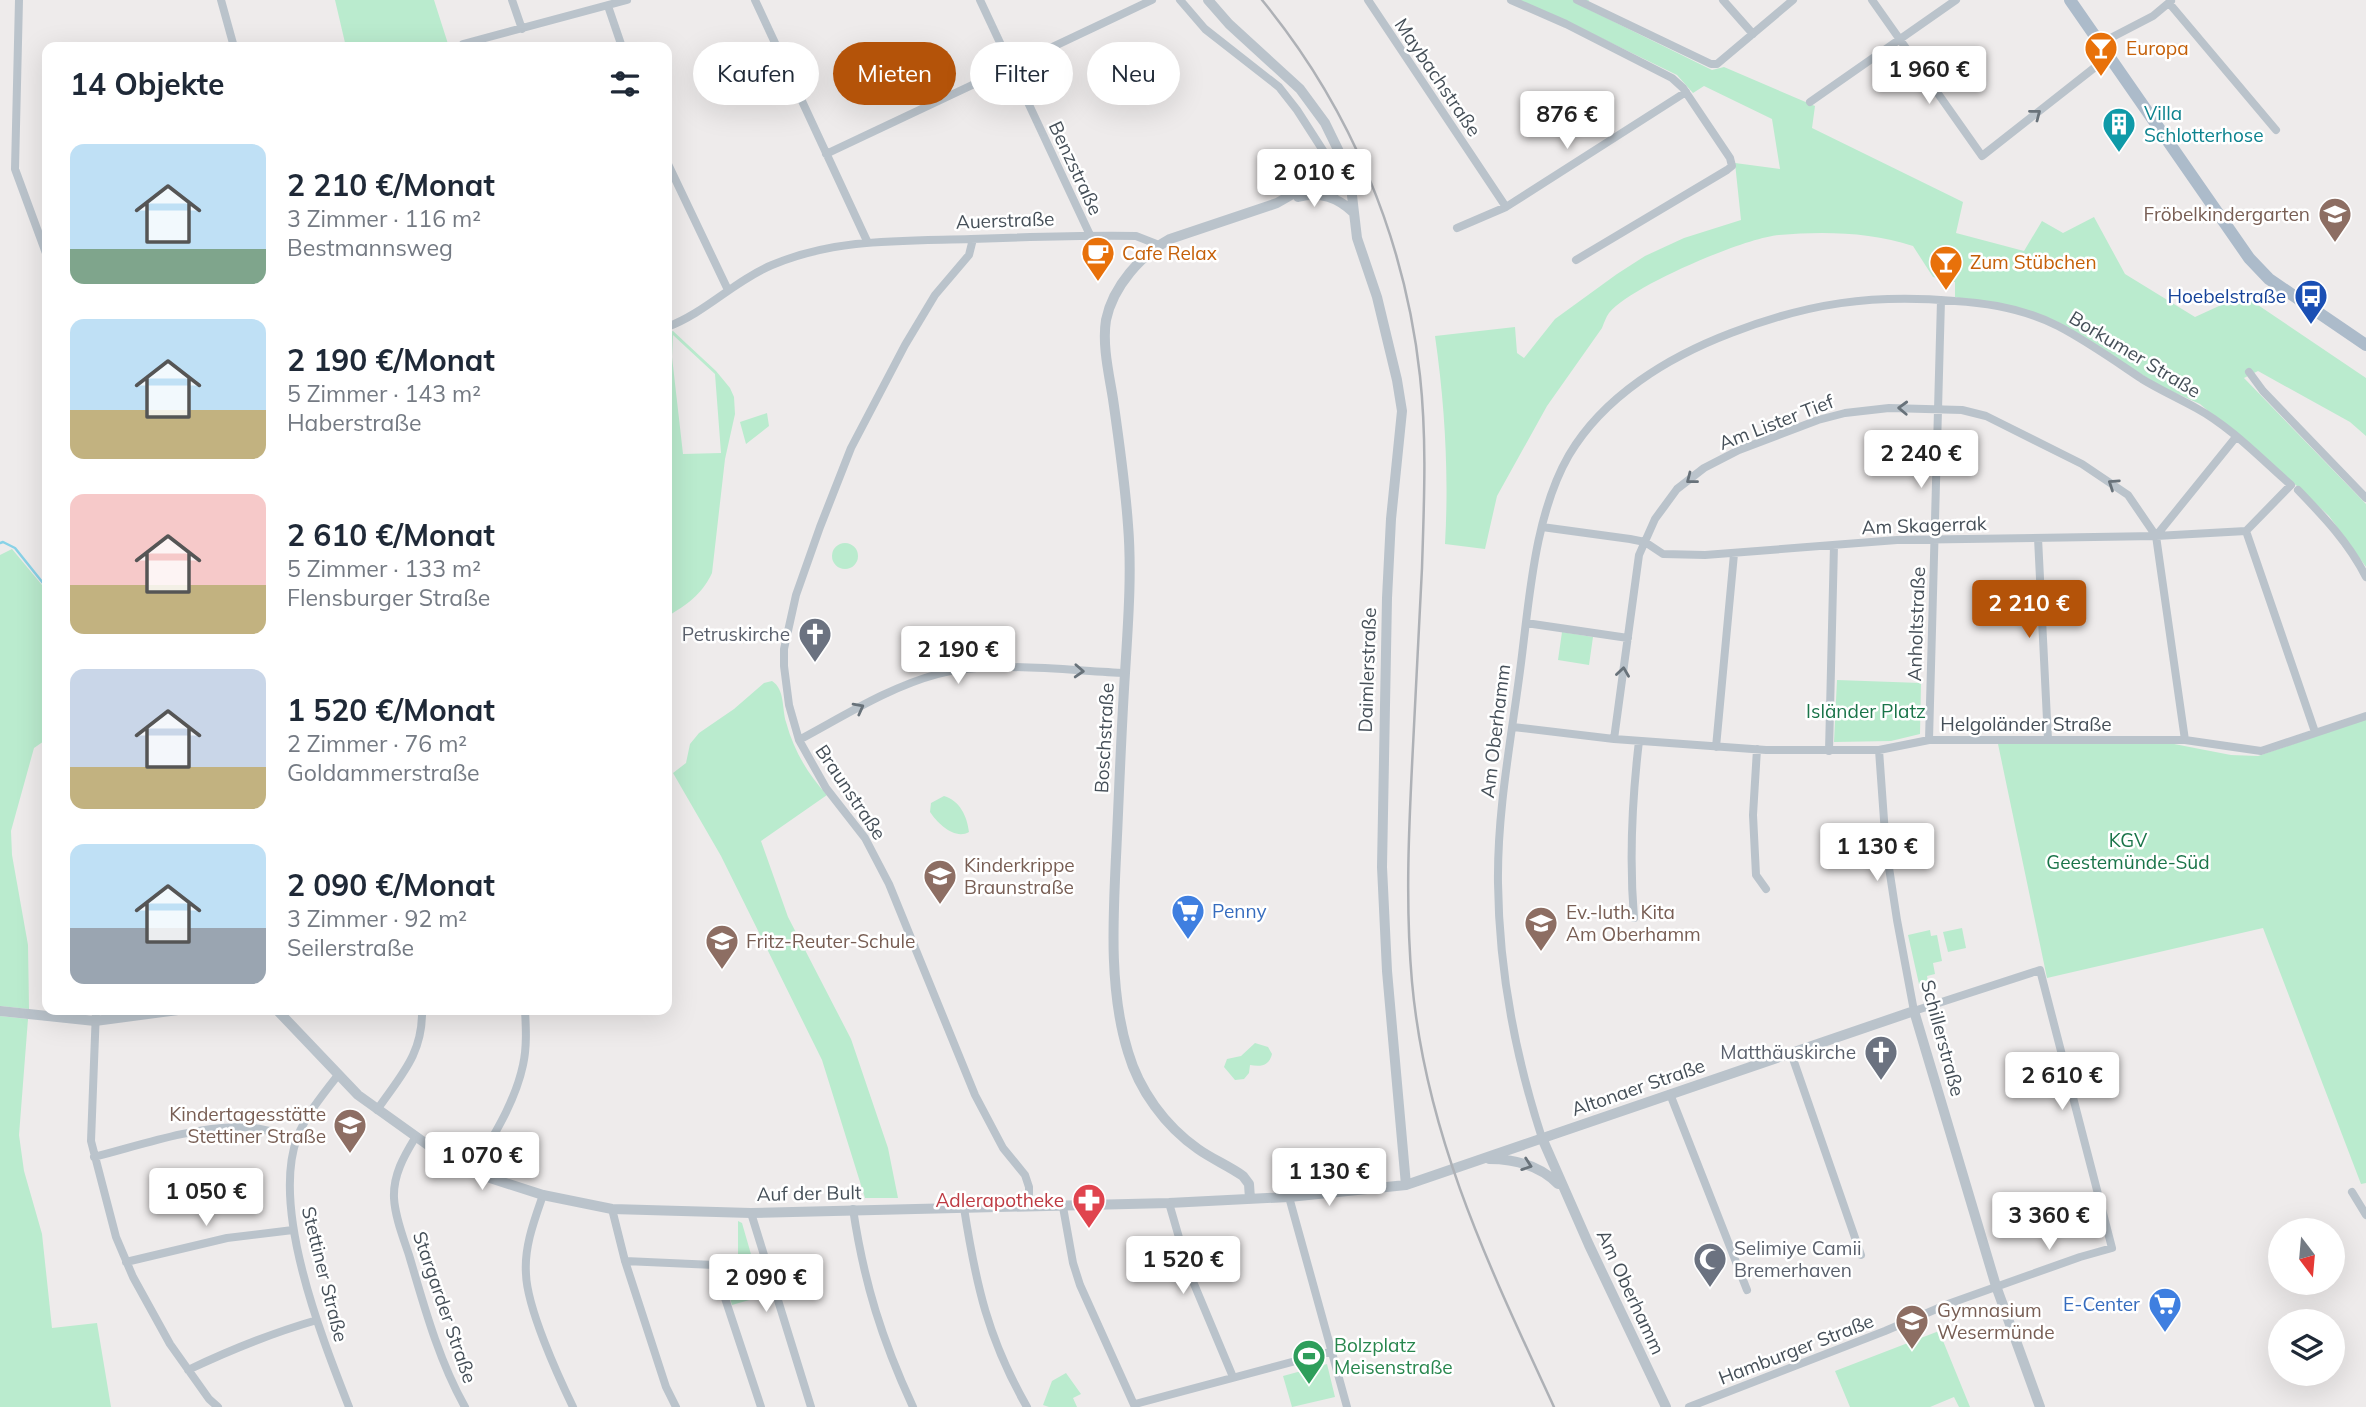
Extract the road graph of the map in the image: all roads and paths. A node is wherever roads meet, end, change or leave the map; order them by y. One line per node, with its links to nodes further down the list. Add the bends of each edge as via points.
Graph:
1 (19, 0): 48 (street, via 15,169)
2 (221, 0): 24 (street)
3 (512, 0): 21 (street)
4 (626, 0): 20 (street)
5 (755, 0): 36 (street)
6 (980, 0): 27 (street, Benzstraße)
7 (1152, 0): 28 (street)
8 (1180, 0): 39 (street, via 1205,29 1279,87 1324,152)
9 (1208, 0): 37 (street, Daimlerstraße, via 1300,89 1325,123)
10 (1368, 0): 42 (street, Maybachstraße)
11 (1511, 0): 32 (street, via 1672,78)
12 (1577, 0): 19 (street)
13 (1723, 0): 22 (street)
14 (1793, 0): 22 (street)
15 (1872, 0): 23 (street)
16 (1956, 0): 23 (street)
17 (2070, 0): 29 (main road)
18 (2171, 2): 29 (street); 35 (street)
19 (1592, 3): 22 (street, via 1705,62 1717,64)
20 (608, 6): 21 (street); 26 (street)
21 (522, 29): 25 (street)
22 (1753, 34)
23 (1900, 40): 30 (street, one-way to 30, via 1982,156); 33 (street)
24 (233, 42)
25 (477, 42)
26 (620, 42)
27 (999, 42)
28 (1064, 42)
29 (2099, 44): 30 (main road)
30 (2108, 57): 54 (main road, via 2249,258 2269,279)
31 (970, 86): 36 (street)
32 (1686, 92): 42 (street); 50 (street, via 1732,166)
33 (1810, 102)
34 (1029, 105): 45 (street, Benzstraße)
35 (2276, 130)
36 (826, 153): 47 (street)
37 (1345, 164): 39 (street); 43 (street, Daimlerstraße)
38 (672, 172): 51 (street)
39 (1329, 175): 40 (street); 41 (street)
40 (1335, 198): 41 (street, via 1308,194); 43 (street)
41 (1277, 203): 49 (street)
42 (1506, 207): 44 (street)
43 (1353, 212): 104 (street, Daimlerstraße, via 1389,342 1402,411 1387,598 1382,867)
44 (1457, 228)
45 (1090, 236): 46 (street, Auerstraße); 49 (street, Auerstraße, via 1136,236)
46 (973, 239): 47 (street, Auerstraße); 76 (street, Braunstraße, via 969,255 935,295 893,365 851,448 816,538 784,649 789,705)
47 (867, 241): 51 (street, Auerstraße, via 772,265)
48 (42, 242)
49 (1159, 245): 71 (street, Boschstraße, via 1136,265 1115,296 1107,320 1106,347 1128,528)
50 (1576, 260)
51 (729, 290): 53 (street, Auerstraße)
52 (1941, 300): 56 (street, Anholtstraße); 57 (street, Borkumer Straße, via 1989,303 2057,326 2198,409); 60 (street, Am Oberhamm, via 1892,297 1814,306 1726,335 1657,369 1628,389 1583,435 1567,458)
53 (672, 325)
54 (2366, 345)
55 (2249, 372): 59 (street)
56 (1937, 410): 62 (street, Am Lister Tief, one-way to 56, via 2128,495 2082,464 1986,416); 64 (street, Anholtstraße); 65 (street, Am Lister Tief, one-way to 65, via 1873,408 1845,413 1739,450 1677,489)
57 (2236, 437): 58 (street, Borkumer Straße); 62 (street)
58 (2294, 488): 61 (street); 68 (street, Borkumer Straße, via 2326,518)
59 (2366, 498)
60 (1542, 527): 65 (street, Am Skagerrak); 69 (street, Am Oberhamm)
61 (2246, 531): 62 (street, Am Skagerrak); 74 (street)
62 (2156, 536): 63 (street, Am Skagerrak); 79 (street)
63 (2038, 538): 64 (street, Am Skagerrak); 78 (street)
64 (1934, 540): 66 (street, Am Skagerrak); 77 (street, Anholtstraße)
65 (1644, 542): 67 (street, Am Skagerrak, via 1663,554); 70 (street, Am Lister Tief)
66 (1834, 545): 67 (street, Am Skagerrak); 84 (street)
67 (1734, 554): 81 (street)
68 (2366, 577)
69 (1526, 623): 70 (street); 73 (street, Am Oberhamm)
70 (1628, 638): 75 (street, Am Lister Tief, one-way to 70)
71 (1125, 673): 76 (street, one-way to 71, via 898,687 946,672 1000,667); 109 (street, Boschstraße, via 1112,918 1116,986 1128,1052 1157,1109 1190,1143 1243,1176)
72 (2366, 716): 74 (street, Helgoländer Straße)
73 (1513, 727): 75 (street, Helgoländer Straße); 100 (street, Am Oberhamm, via 1498,879 1502,964 1524,1082)
74 (2315, 732): 79 (street, Helgoländer Straße, via 2260,751)
75 (1614, 739): 80 (street, Helgoländer Straße)
76 (799, 740): 111 (street, Braunstraße, via 826,788 865,838 889,884 975,1094 1003,1148 1024,1175)
77 (1928, 740): 78 (street, Helgoländer Straße); 83 (street, Helgoländer Straße)
78 (2048, 740): 79 (street, Helgoländer Straße)
79 (2185, 740)
80 (1639, 741): 81 (street, Helgoländer Straße); 86 (street, via 1632,802)
81 (1716, 747): 82 (street, Helgoländer Straße)
82 (1757, 749): 84 (street, Helgoländer Straße); 85 (street, via 1756,875)
83 (1880, 750): 84 (street, Helgoländer Straße); 88 (street, Schillerstraße, via 1886,848)
84 (1829, 751)
85 (1766, 889)
86 (1634, 918)
87 (0, 1011): 89 (street)
88 (1914, 1011): 94 (street, Altonaer Straße); 119 (street, Altonaer Straße, via 2040,970); 123 (street, Schillerstraße)
89 (42, 1013)
90 (95, 1015): 101 (street)
91 (285, 1015): 95 (street, Auf der Bult)
92 (422, 1015): 97 (street, via 415,1055)
93 (525, 1015): 103 (street, via 523,1067 506,1112)
94 (1791, 1053): 96 (street, Altonaer Straße); 120 (street)
95 (338, 1075): 97 (street, Auf der Bult); 98 (street, Stettiner Straße)
96 (1670, 1094): 100 (street, Altonaer Straße); 124 (street)
97 (377, 1110): 99 (street, Auf der Bult)
98 (297, 1138): 101 (street, via 239,1127 185,1133); 118 (street, Stettiner Straße, via 289,1194)
99 (415, 1138): 103 (street, Auf der Bult); 132 (street, Stargarder Straße, via 396,1178 394,1198 421,1297)
100 (1542, 1138): 102 (street, Altonaer Straße); 105 (street, Am Oberhamm)
101 (94, 1157): 122 (street)
102 (1481, 1159): 104 (street, Altonaer Straße); 105 (street, one-way to 105, via 1505,1159 1535,1167)
103 (474, 1171): 107 (street, Auf der Bult)
104 (1406, 1185): 108 (street, Auf der Bult)
105 (1564, 1191): 140 (street, Am Oberhamm)
106 (2352, 1192): 117 (street)
107 (543, 1195): 114 (street, Auf der Bult); 133 (street, via 529,1237 526,1274 533,1309)
108 (1289, 1197): 109 (street, Auf der Bult); 126 (street)
109 (1250, 1199): 110 (street, Auf der Bult)
110 (1170, 1203): 112 (street, Auf der Bult); 128 (street, via 1189,1272)
111 (1028, 1207): 112 (street, Auf der Bult); 113 (street, Auf der Bult)
112 (1063, 1207): 129 (street, via 1080,1285)
113 (964, 1208): 115 (street, Auf der Bult); 138 (street, via 989,1326)
114 (612, 1209): 116 (street, Auf der Bult); 121 (street)
115 (853, 1209): 116 (street, Auf der Bult); 137 (street, via 875,1314)
116 (751, 1213): 136 (street)
117 (2366, 1215)
118 (293, 1230): 122 (street, via 227,1238); 125 (street, Stettiner Straße)
119 (2112, 1248): 123 (street, Hamburger Straße)
120 (1861, 1255)
121 (625, 1261): 134 (street); 135 (street, via 714,1265)
122 (126, 1262): 127 (street)
123 (1996, 1286): 141 (street, Hamburger Straße); 142 (street, Schillerstraße)
124 (1747, 1290)
125 (317, 1320): 127 (street, via 229,1350); 131 (street, Stettiner Straße)
126 (1333, 1351): 128 (street); 139 (street)
127 (188, 1370): 130 (street)
128 (1233, 1377): 129 (street)
129 (1135, 1406)
130 (218, 1407)
131 (349, 1407)
132 (465, 1407)
133 (573, 1407)
134 (676, 1407)
135 (761, 1407)
136 (811, 1407)
137 (914, 1407)
138 (1027, 1407)
139 (1347, 1407)
140 (1666, 1407)
141 (1689, 1407)
142 (2040, 1407)

